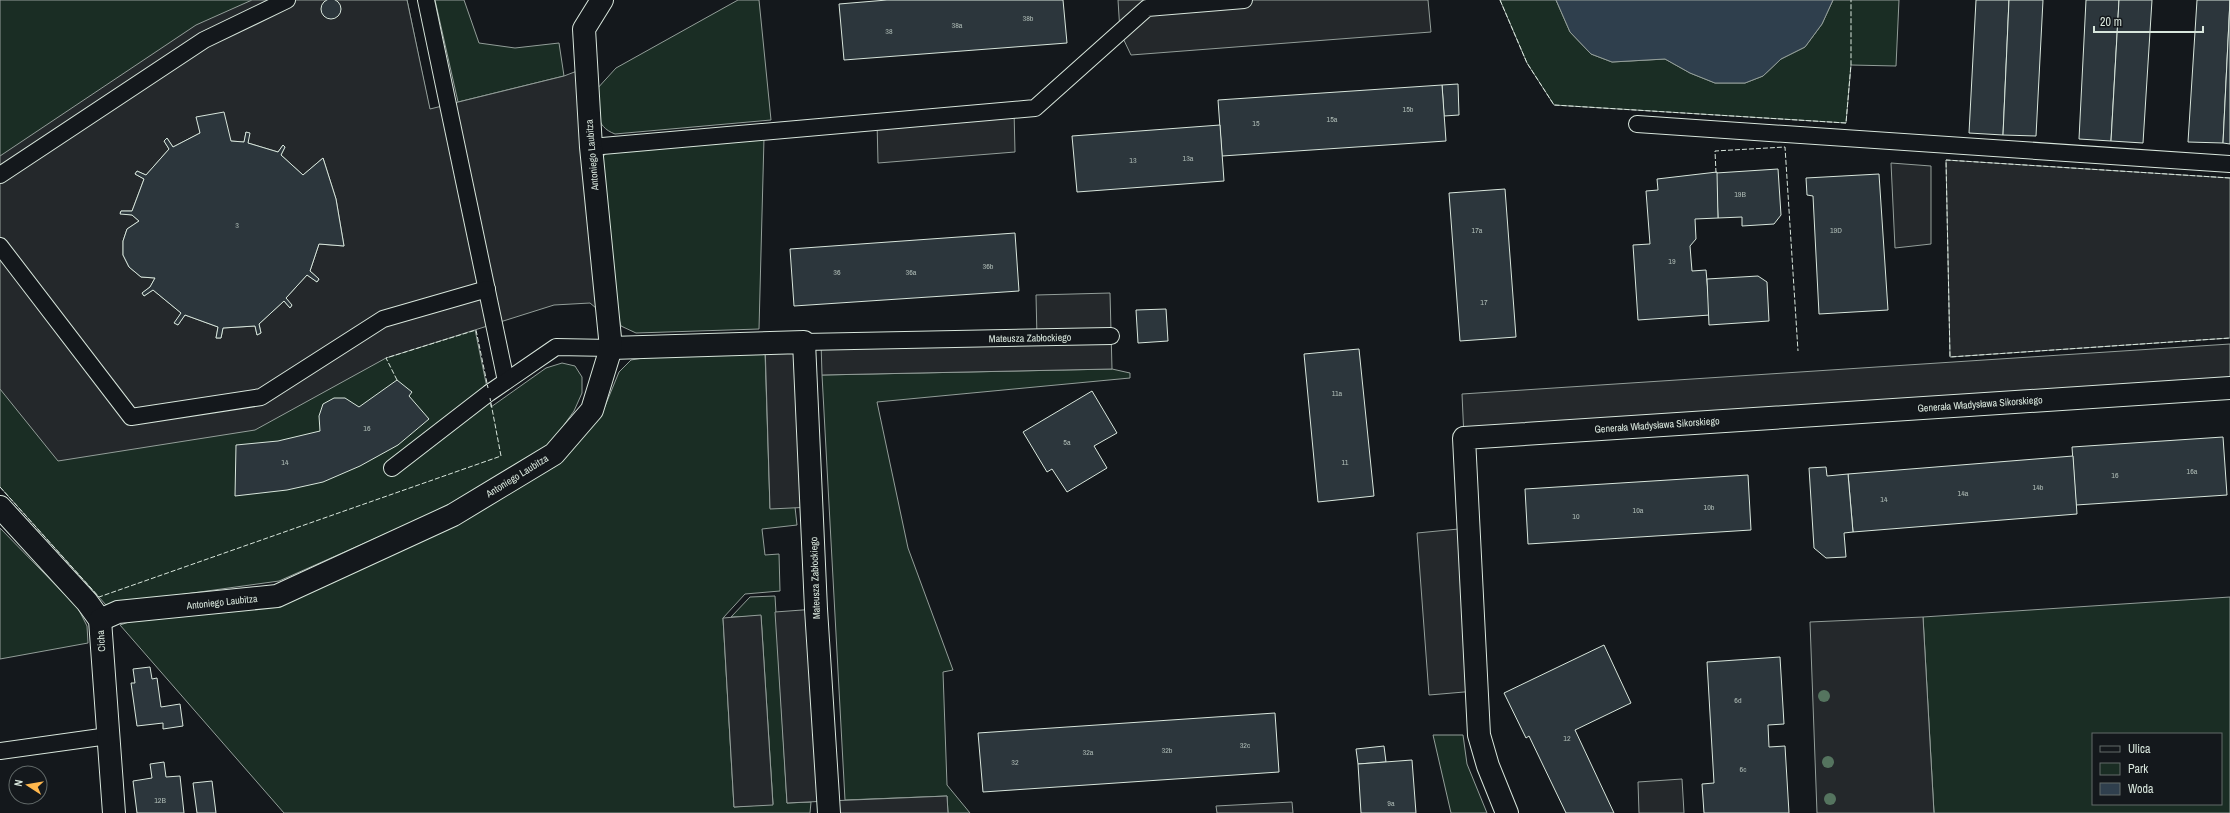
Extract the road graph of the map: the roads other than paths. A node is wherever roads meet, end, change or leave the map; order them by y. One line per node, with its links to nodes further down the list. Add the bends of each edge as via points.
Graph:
1 (287, 0): 8 (lane, via 204,40)
2 (426, 0): 10 (lane)
3 (1244, 0): 6 (lane, via 1147,8 1035,108)
4 (599, 1): 6 (street, Antoniego Laubitza, via 584,29)
5 (1637, 124): 7 (lane)
6 (591, 147): 13 (street, Antoniego Laubitza)
7 (2230, 164)
8 (0, 175)
9 (0, 246): 10 (lane, via 131,417 261,397 384,319)
10 (487, 289): 14 (lane)
11 (1111, 336): 12 (lane, Mateusza Zabłockiego)
12 (804, 342): 13 (street, Mateusza Zabłockiego); 22 (street, Mateusza Zabłockiego, via 816,609)
13 (611, 348): 14 (lane, via 556,348); 18 (street, Antoniego Laubitza, via 592,410 554,454 453,515 277,596 118,612)
14 (506, 381): 16 (lane)
15 (2230, 388): 23 (street, Generała Władysława Sikorskiego, via 1464,438 1479,735 1488,766)
16 (392, 468)
17 (0, 507): 18 (street, Cicha, via 87,602)
18 (100, 620): 19 (street, Cicha)
19 (108, 736): 20 (lane); 21 (street, Cicha)
20 (0, 751)
21 (114, 813)
22 (829, 813)
23 (1507, 813)

